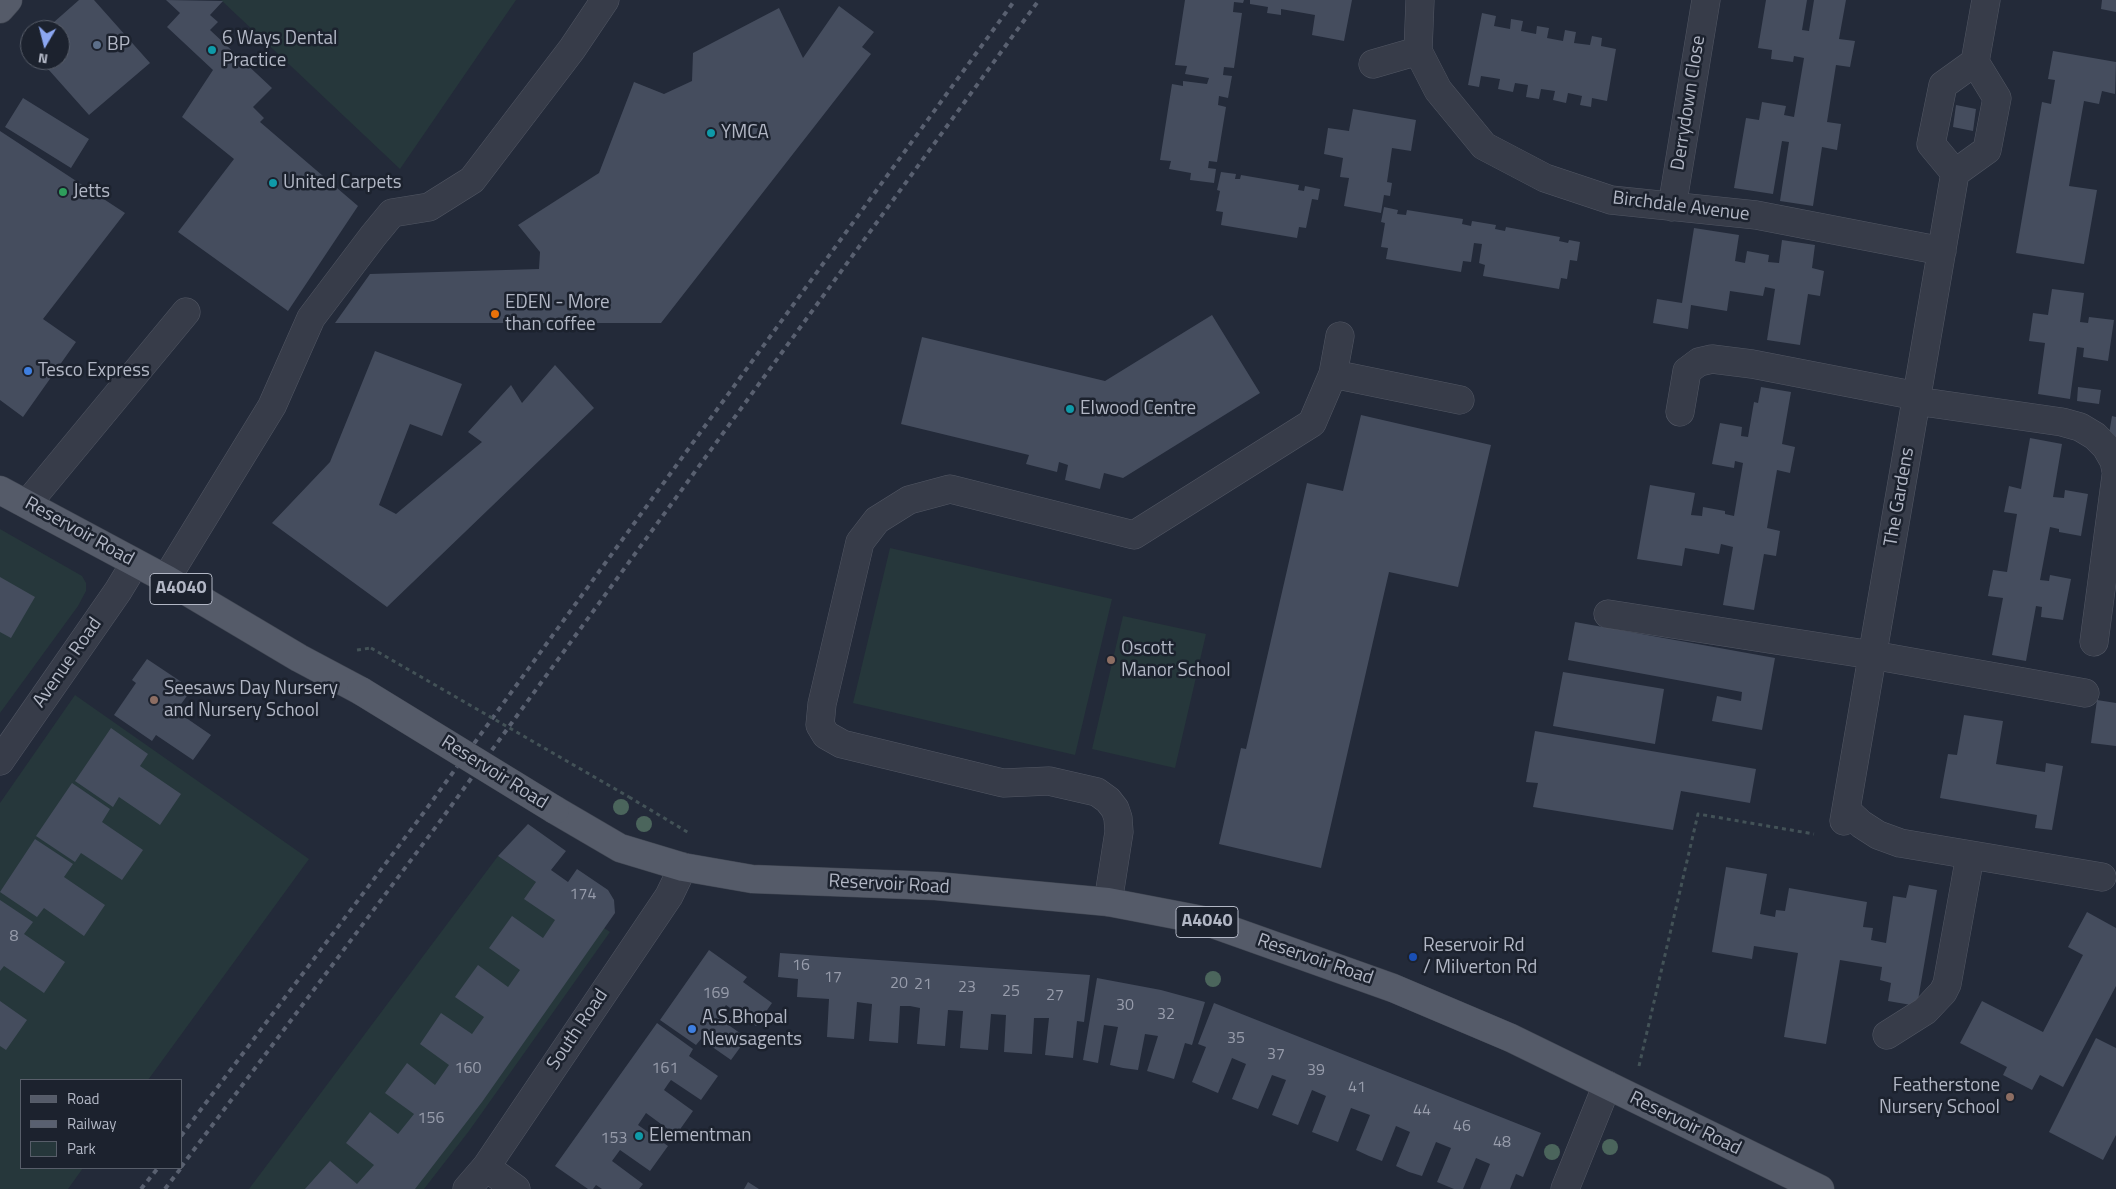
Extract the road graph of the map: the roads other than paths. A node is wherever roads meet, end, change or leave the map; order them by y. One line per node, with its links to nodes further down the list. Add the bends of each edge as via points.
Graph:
1 (8, 0): 6 (main road)
2 (606, 0): 24 (street, via 472,180 429,208 392,213 373,236 312,318 272,406)
3 (1706, 0): 11 (street, Derrydown Close)
4 (1986, 0): 8 (street)
5 (1420, 1): 7 (street, Birchdale Avenue)
6 (0, 8)
7 (1418, 51): 9 (street); 11 (street, Birchdale Avenue, via 1438,90 1484,146 1545,178 1611,200)
8 (1975, 62): 10 (street, via 1997,98 1987,150); 10 (street, via 1943,85 1931,144)
9 (1373, 64)
10 (1955, 173): 12 (street, The Gardens)
11 (1672, 207): 12 (street, Birchdale Avenue, via 1756,215)
12 (1942, 251): 16 (street, The Gardens)
13 (186, 312): 22 (street)
14 (1340, 336): 15 (street)
15 (1334, 374): 17 (street); 33 (street, via 1312,423 1134,535 950,489 909,500 877,520 860,542 820,716 820,725 826,735 842,744 1003,783 1049,781 1097,792 1112,804 1118,818 1119,832)
16 (1916, 399): 18 (street, via 1752,364 1712,359 1699,362 1687,371); 19 (street, via 2080,427 2106,447); 27 (street, The Gardens)
17 (1460, 400)
18 (1680, 412)
19 (2116, 471)
20 (2116, 476): 26 (street)
21 (0, 490): 22 (main road, Reservoir Road / A4040)
22 (27, 504): 23 (main road, Reservoir Road / A4040)
23 (135, 563): 24 (main road, Reservoir Road / A4040); 29 (street, Avenue Road)
24 (166, 579): 31 (main road, Reservoir Road / A4040, bridge, via 298,658 361,690 620,848)
25 (1608, 614): 27 (street)
26 (2094, 642)
27 (1872, 655): 28 (street); 30 (street, The Gardens, via 1845,815 1900,843)
28 (2085, 693)
29 (0, 761)
30 (1970, 856): 32 (street); 34 (street, via 1947,984 1924,1011)
31 (683, 868): 33 (main road, Reservoir Road / A4040, via 752,879 936,886); 36 (street, South Road, via 669,896)
32 (2102, 877)
33 (1108, 902): 35 (main road, Reservoir Road / A4040, via 1202,920 1393,988 1511,1038)
34 (1887, 1035)
35 (1607, 1085): 39 (street); 40 (main road, Reservoir Road / A4040)
36 (486, 1167): 37 (street, South Road); 38 (street)
37 (467, 1189)
38 (516, 1189)
39 (1565, 1189)
40 (1820, 1189)

